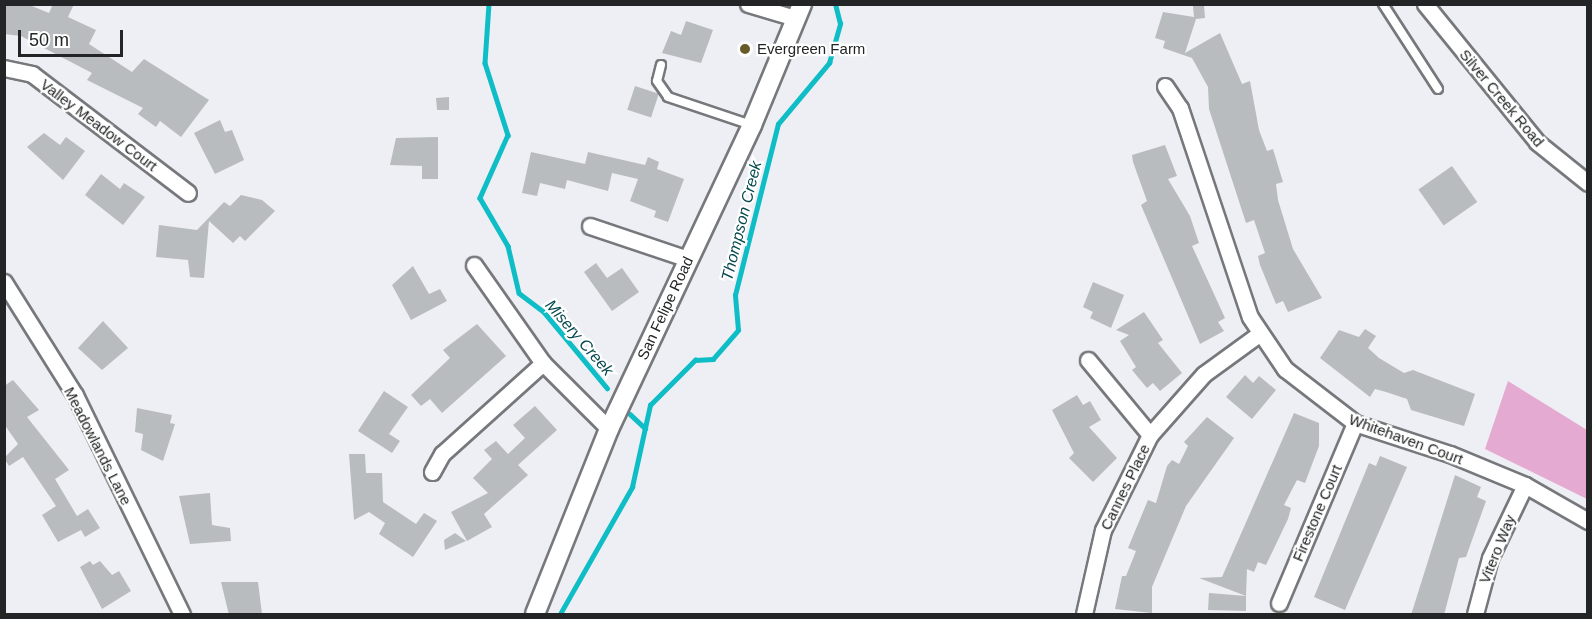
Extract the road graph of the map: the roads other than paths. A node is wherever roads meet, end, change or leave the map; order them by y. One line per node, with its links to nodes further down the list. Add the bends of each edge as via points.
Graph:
1 (748, 4): 4 (street)
2 (1383, 4): 8 (lane)
3 (1425, 4): 10 (street, Silver Creek Road, via 1537,142)
4 (798, 11): 9 (street, San Felipe Road)
5 (661, 65): 9 (lane, via 657,81 668,97)
6 (4, 68): 11 (street, Valley Meadow Court, via 32,74)
7 (1165, 86): 16 (street, Whitehaven Court, via 1180,108 1237,285)
8 (1438, 89)
9 (752, 125): 13 (street, San Felipe Road)
10 (1587, 183)
11 (188, 193)
12 (590, 226): 13 (street)
13 (688, 259): 20 (street, San Felipe Road)
14 (474, 265): 18 (street)
15 (4, 282): 26 (street, Meadowlands Lane, via 75,395)
16 (1259, 334): 19 (street, Whitehaven Court, via 1303,386); 21 (street, Cannes Place, via 1204,374)
17 (1088, 360): 21 (street)
18 (543, 363): 20 (street); 22 (street, via 442,454)
19 (1355, 423): 23 (street, Whitehaven Court); 25 (street, Firestone Court)
20 (609, 429): 27 (street, San Felipe Road)
21 (1150, 435): 28 (street, Cannes Place, via 1103,530)
22 (432, 472)
23 (1525, 486): 24 (street, Whitehaven Court); 29 (street, Vitero Way, via 1490,558)
24 (1587, 521)
25 (1279, 603)
26 (182, 615)
27 (535, 615)
28 (1084, 615)
29 (1475, 615)

